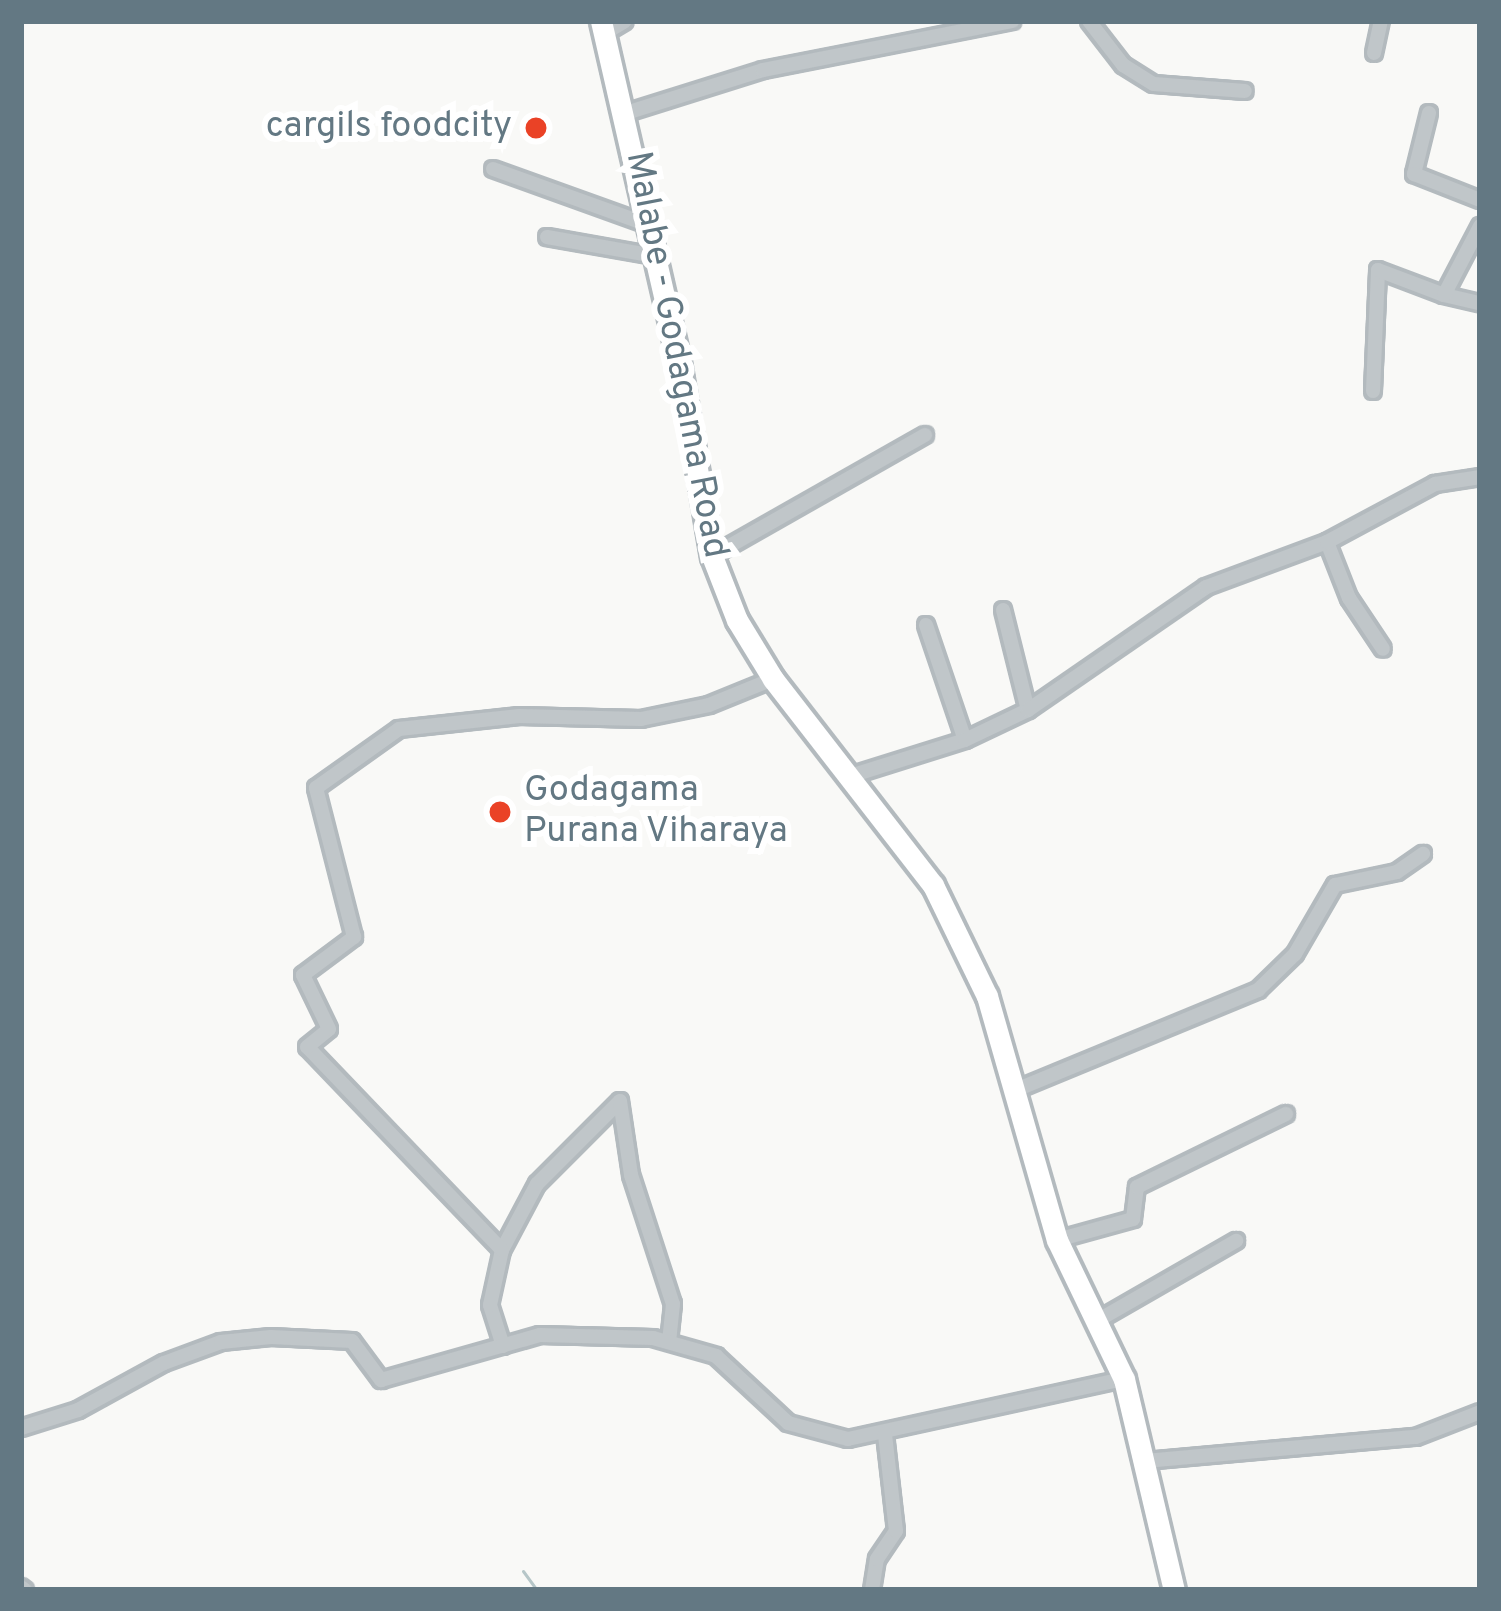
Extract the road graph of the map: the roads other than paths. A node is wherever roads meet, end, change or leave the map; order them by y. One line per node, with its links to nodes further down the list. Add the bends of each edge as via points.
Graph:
1 (1012, 21): 7 (street, via 764,70)
2 (1089, 21): 6 (street, via 1123,65 1154,84)
3 (1381, 21): 5 (street)
4 (610, 25): 7 (main road, Malabe - Godagama Road)
5 (1374, 53)
6 (1245, 91)
7 (626, 113): 11 (main road, Malabe - Godagama Road)
8 (1429, 113): 10 (street, via 1414,174)
9 (493, 170): 11 (street)
10 (1480, 200)
11 (650, 226): 14 (main road, Malabe - Godagama Road)
12 (1480, 226): 15 (street)
13 (548, 237): 14 (street)
14 (655, 256): 21 (main road, Malabe - Godagama Road)
15 (1444, 295): 16 (street); 17 (street, via 1378,270)
16 (1480, 303)
17 (1372, 391)
18 (926, 435): 21 (street)
19 (1480, 477): 20 (street, via 1435,484)
20 (1327, 542): 24 (street, via 1348,598); 26 (street, via 1206,586)
21 (712, 556): 25 (main road, Malabe - Godagama Road, via 737,620)
22 (1004, 610): 26 (street)
23 (926, 625): 27 (street)
24 (1383, 649)
25 (773, 679): 28 (main road, Malabe - Godagama Road); 34 (street, via 709,705 641,719 519,716 399,729 316,788 354,937 303,975 329,1029 307,1047)
26 (1028, 710): 27 (street)
27 (965, 740): 28 (street)
28 (848, 777): 30 (main road, Malabe - Godagama Road, via 933,885 987,996)
29 (1423, 854): 30 (street, via 1397,872 1335,885 1295,954 1258,989)
30 (1018, 1089): 32 (main road, Malabe - Godagama Road)
31 (1286, 1114): 32 (street, via 1137,1187 1132,1219)
32 (1058, 1240): 35 (main road, Malabe - Godagama Road)
33 (1236, 1241): 35 (street)
34 (502, 1250): 36 (street, via 538,1184 620,1101 631,1175 673,1304); 37 (street, via 490,1305)
35 (1095, 1322): 38 (main road, Malabe - Godagama Road)
36 (668, 1341): 37 (street, via 610,1332); 41 (street, via 716,1356 764,1407 814,1434)
37 (502, 1346): 40 (street, via 381,1380 352,1341 221,1342)
38 (1124, 1378): 41 (street); 42 (main road, Malabe - Godagama Road)
39 (1480, 1412): 42 (street, via 1416,1437)
40 (21, 1428)
41 (885, 1434): 43 (street, via 896,1531 877,1559)
42 (1145, 1461): 44 (main road, Malabe - Godagama Road)
43 (872, 1590)
44 (1174, 1590)

